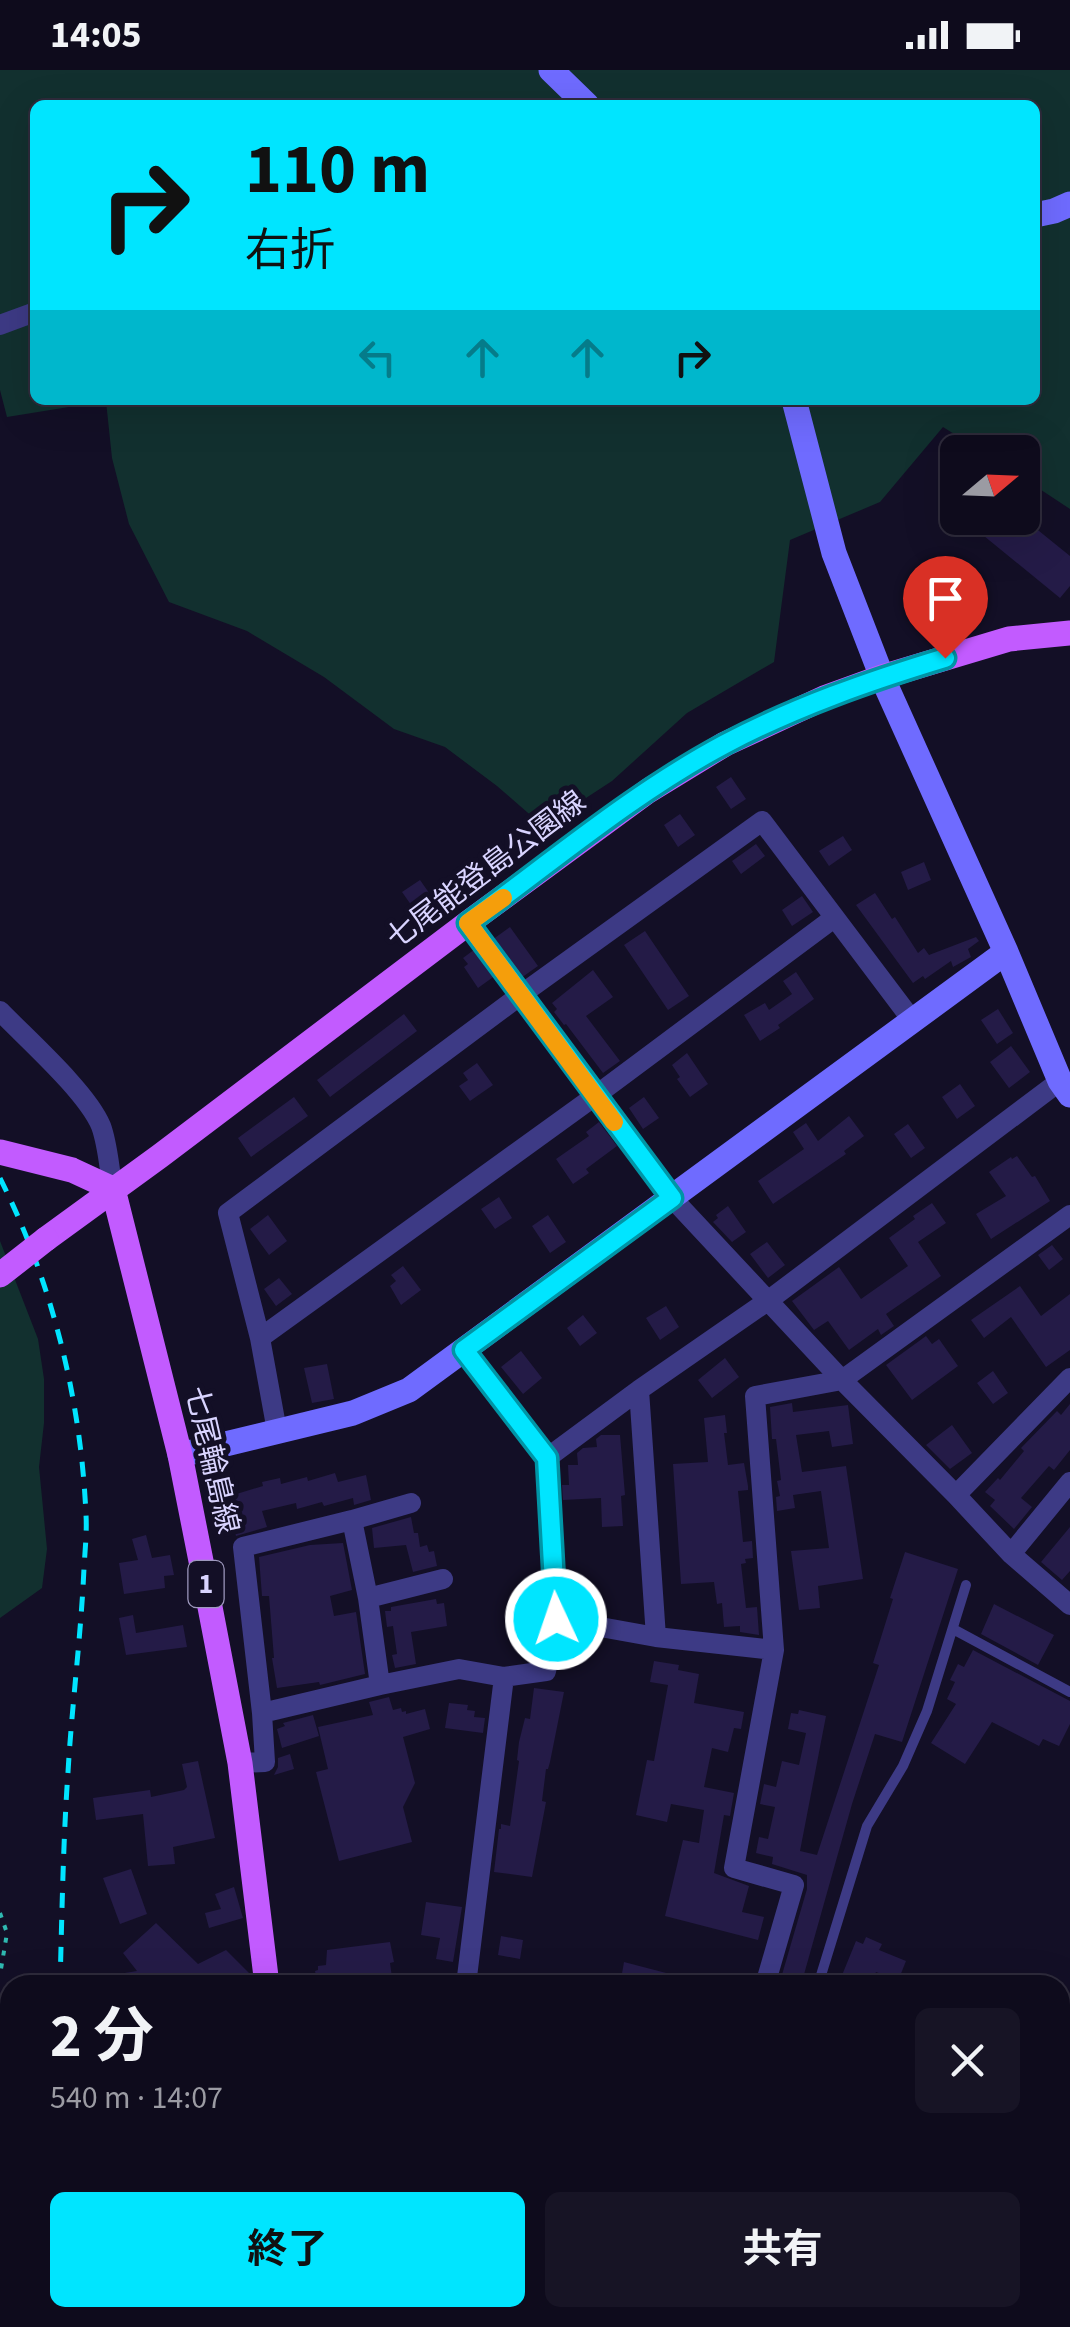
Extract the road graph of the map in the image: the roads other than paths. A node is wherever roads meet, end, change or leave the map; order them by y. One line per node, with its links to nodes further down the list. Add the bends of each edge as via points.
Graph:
1 (552, 70): 2 (street)
2 (582, 100)
3 (1070, 204): 4 (street)
4 (1040, 214)
5 (30, 314): 6 (street)
6 (0, 325)
7 (795, 405): 9 (street, via 834,553)
8 (1070, 632): 9 (main road, 七尾能登島公園線, via 1009,639)
9 (882, 678): 11 (main road, 七尾能登島公園線, via 724,744); 12 (street)
10 (834, 918): 13 (street, via 762,821); 15 (street); 17 (street)
11 (468, 923): 13 (lane); 19 (main road, 七尾能登島公園線)
12 (1006, 952): 15 (street); 16 (street)
13 (522, 994): 17 (street); 24 (street, via 228,1212)
14 (0, 1012): 19 (street, via 96,1117)
15 (912, 1020): 20 (street)
16 (1065, 1088): 23 (street)
17 (595, 1096): 20 (street); 24 (street)
18 (5, 1153): 19 (main road)
19 (113, 1188): 22 (main road, 七尾能登島公園線, bridge); 30 (main road, 七尾輪島線 / 1)
20 (672, 1198): 23 (street); 25 (street)
21 (1070, 1214): 27 (street)
22 (0, 1275)
23 (769, 1300): 27 (street); 28 (street)
24 (260, 1338): 29 (street)
25 (464, 1350): 29 (street, via 409,1390); 31 (street)
26 (1070, 1378): 33 (street)
27 (842, 1380): 33 (street); 44 (street, via 755,1396)
28 (640, 1390): 31 (street); 43 (street)
29 (277, 1431): 30 (street)
30 (180, 1455): 49 (main road, 七尾輪島線 / 1)
31 (547, 1458): 41 (street)
32 (1070, 1482): 36 (street)
33 (956, 1494): 36 (street)
34 (411, 1504): 35 (street)
35 (352, 1520): 39 (street); 48 (street, via 242,1547)
36 (1011, 1554): 40 (street)
37 (443, 1579): 39 (street)
38 (966, 1585): 42 (lane)
39 (368, 1598): 46 (street)
40 (1070, 1606)
41 (556, 1619): 43 (street); 45 (street, via 546,1671)
42 (953, 1628): 47 (lane); 53 (lane, via 927,1711 867,1826)
43 (656, 1637): 44 (street)
44 (774, 1650): 52 (street, via 734,1868 794,1884)
45 (504, 1677): 46 (street, via 459,1669); 51 (street)
46 (380, 1685): 48 (street)
47 (1070, 1692)
48 (262, 1713): 49 (street, via 265,1762)
49 (240, 1763): 50 (main road, 七尾輪島線 / 1)
50 (265, 1975)
51 (467, 1975)
52 (768, 1975)
53 (821, 1975)

